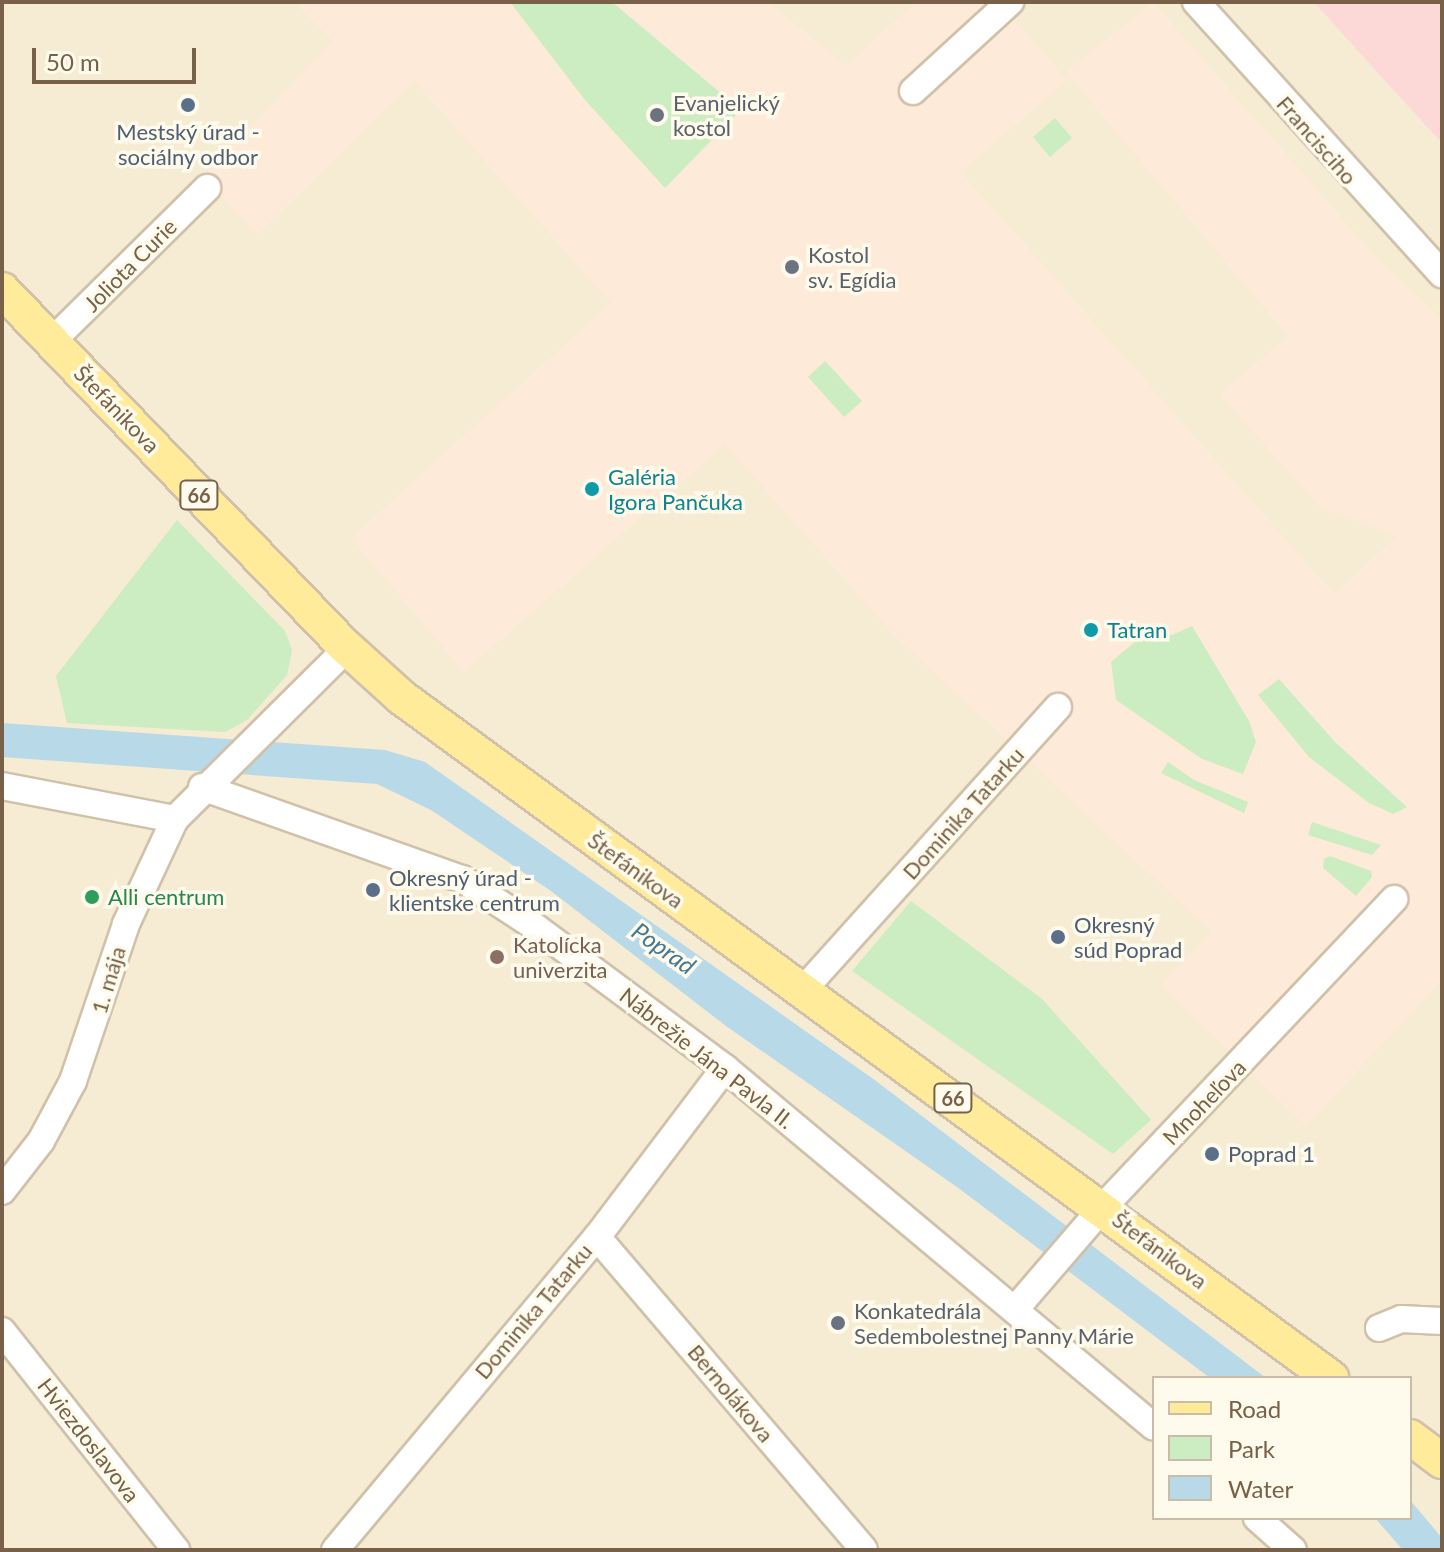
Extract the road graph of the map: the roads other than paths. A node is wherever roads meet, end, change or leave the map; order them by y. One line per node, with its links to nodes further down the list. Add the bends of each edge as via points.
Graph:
1 (1010, 2): 3 (street)
2 (1196, 2): 5 (street, Francisciho)
3 (913, 91)
4 (207, 188): 7 (street, Joliota Curie)
5 (1442, 274)
6 (10, 299): 7 (main road, Štefánikova / 66)
7 (52, 341): 8 (main road, Štefánikova / 66)
8 (347, 648): 10 (street, 1. mája); 14 (main road, Štefánikova / 66, via 442,729)
9 (1058, 707): 14 (street, Dominika Tatarku)
10 (210, 780): 12 (street, 1. mája); 15 (street, Nábrežie Jána Pavla II., via 462,879)
11 (2, 786): 12 (street)
12 (175, 819): 16 (street, 1. mája, via 126,924 73,1081 41,1141)
13 (1394, 899): 17 (street, Mnoheľova)
14 (803, 990): 17 (main road, Štefánikova / 66)
15 (725, 1068): 18 (street, Dominika Tatarku); 19 (street, Nábrežie Jána Pavla II.)
16 (2, 1191)
17 (1094, 1217): 19 (street, Mnoheľova); 23 (main road, Štefánikova / 66)
18 (597, 1237): 29 (street, Dominika Tatarku); 30 (street, Bernolákova)
19 (1017, 1307): 24 (street, Nábrežie Jána Pavla II.)
20 (1442, 1321): 21 (street, via 1401,1319)
21 (1379, 1328)
22 (2, 1331): 28 (street, Hviezdoslavova)
23 (1328, 1376)
24 (1152, 1425)
25 (1412, 1438): 26 (main road)
26 (1442, 1461)
27 (1259, 1520): 31 (street)
28 (176, 1550)
29 (335, 1550)
30 (864, 1550)
31 (1293, 1550)

